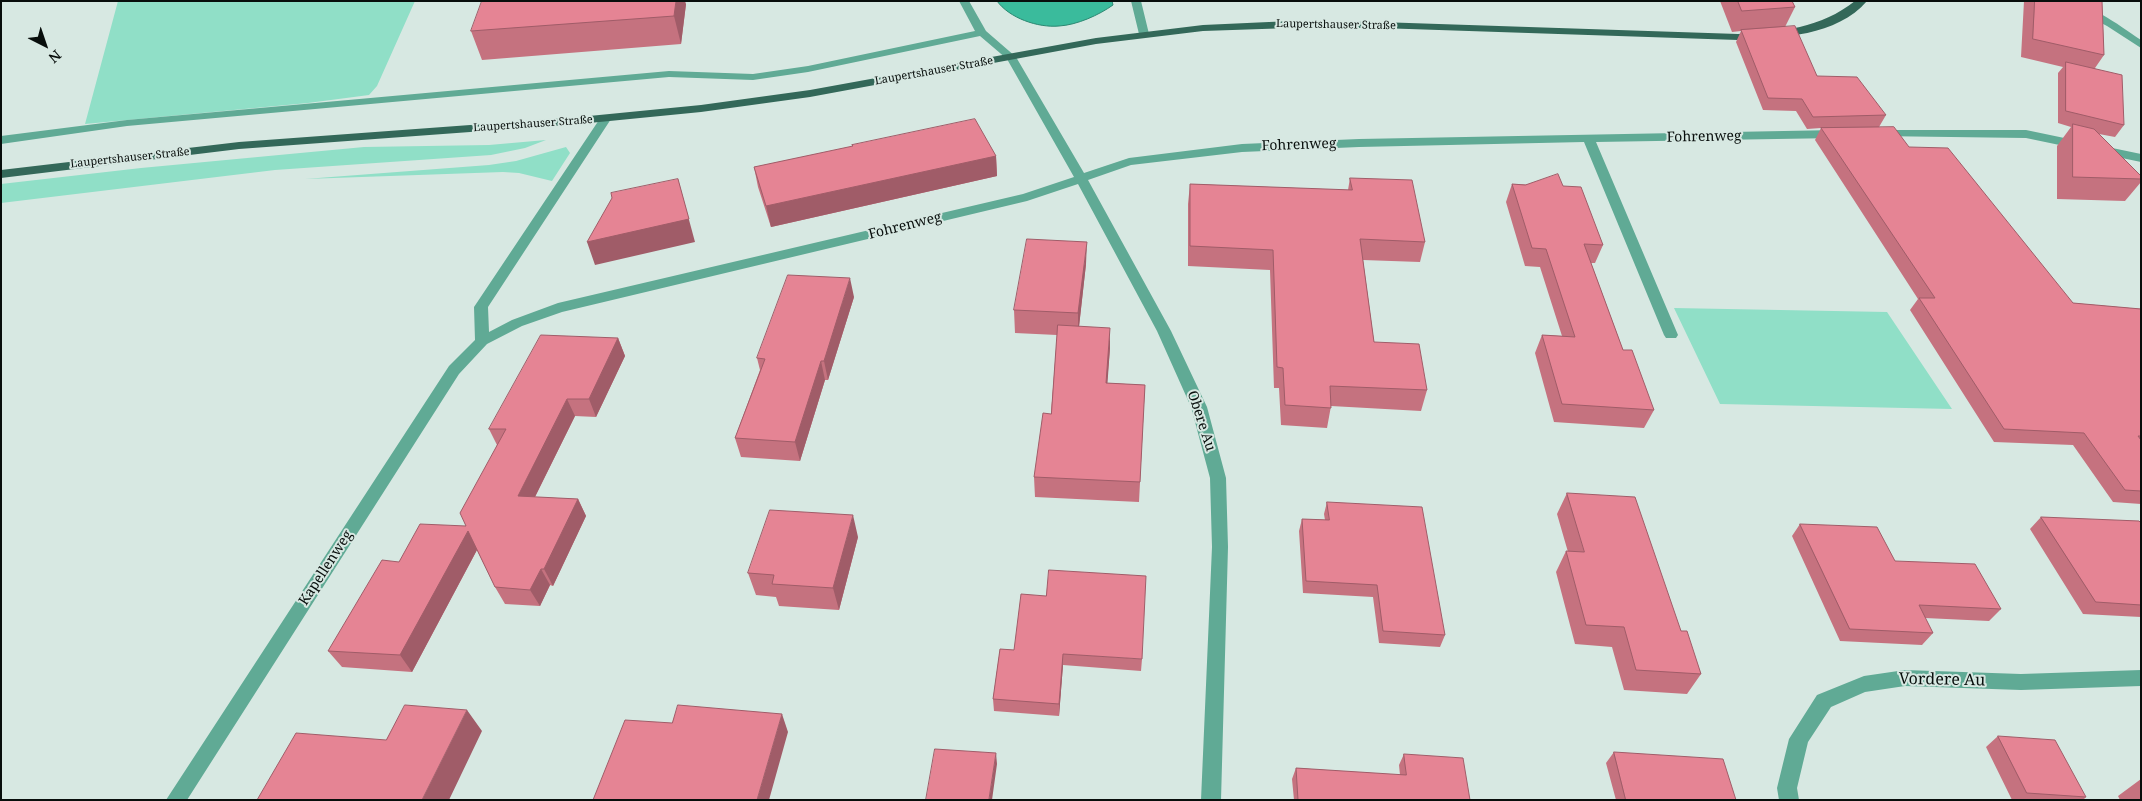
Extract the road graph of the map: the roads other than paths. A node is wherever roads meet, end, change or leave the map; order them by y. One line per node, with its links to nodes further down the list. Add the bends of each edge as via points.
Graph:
1 (964, 1): 5 (street)
2 (1136, 1): 6 (street)
3 (1862, 1): 6 (main road, Laupertshauser Straße, via 1827,24 1796,31 1724,37 1264,24)
4 (2064, 1): 7 (street, via 2111,24)
5 (982, 33): 8 (street); 13 (street, via 808,69 753,77 669,74 127,123)
6 (1144, 34): 8 (main road, Laupertshauser Straße)
7 (2141, 45)
8 (1011, 57): 9 (main road, Laupertshauser Straße, via 762,101); 16 (street, Obere Au)
9 (605, 119): 15 (main road, Laupertshauser Straße, via 269,143 100,160); 18 (street, via 481,307)
10 (1847, 134): 12 (street, Fohrenweg)
11 (1867, 134): 14 (street, via 2026,134)
12 (1588, 139): 16 (street, Fohrenweg, via 1369,142 1242,148 1129,162); 17 (street)
13 (1, 140)
14 (2141, 158)
15 (1, 174)
16 (1082, 180): 18 (street, Fohrenweg, via 1027,197 558,308 517,323); 21 (street, Obere Au, via 1164,332 1199,407 1218,478 1220,548)
17 (1671, 335)
18 (482, 341): 20 (street, Kapellenweg, via 454,370)
19 (2141, 678): 22 (street, Vordere Au, via 2021,682 1905,678 1864,684 1824,701 1799,739 1787,788)
20 (176, 800)
21 (1211, 800)
22 (1789, 800)

